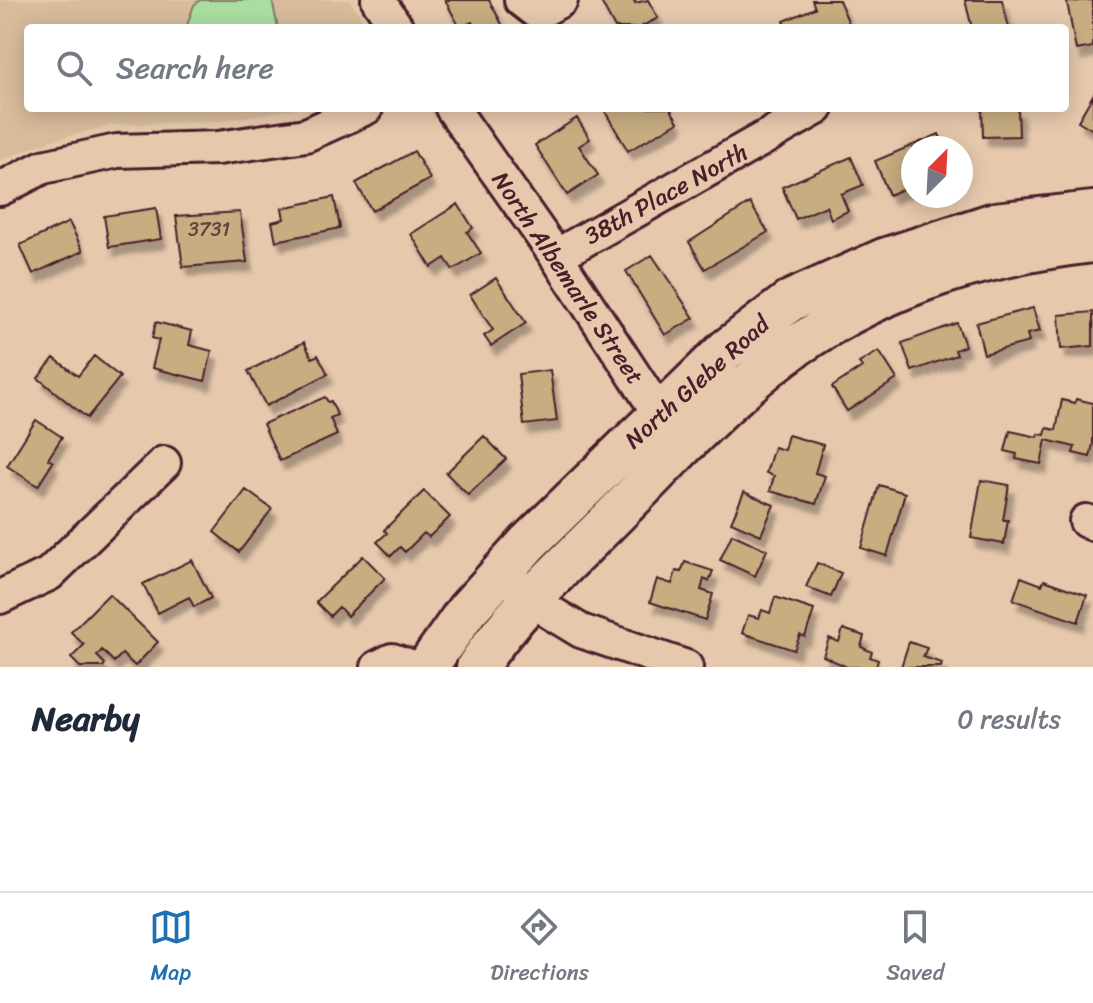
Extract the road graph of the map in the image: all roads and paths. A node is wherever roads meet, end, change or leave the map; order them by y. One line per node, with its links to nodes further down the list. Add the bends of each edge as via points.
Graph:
1 (378, 0): 4 (street)
2 (521, 0): 3 (street, via 534,10)
3 (561, 0)
4 (394, 24)
5 (357, 112): 8 (street, via 306,135 218,148 117,151 43,167)
6 (455, 112): 11 (street, North Albemarle Street)
7 (810, 112): 11 (street, 38th Place North)
8 (0, 189)
9 (1093, 212): 12 (main road, North Glebe Road, via 995,223 884,259 790,301 726,350)
10 (1093, 242): 13 (main road, North Glebe Road, via 978,261 865,305 797,347)
11 (556, 256): 12 (street, North Albemarle Street)
12 (660, 413): 13 (street, North Albemarle Street); 15 (main road, North Glebe Road)
13 (682, 448): 17 (main road, North Glebe Road)
14 (164, 463): 16 (street, via 49,574)
15 (501, 570): 17 (street); 20 (main road, North Glebe Road)
16 (0, 597)
17 (533, 599): 21 (main road, North Glebe Road); 22 (street, via 581,631)
18 (378, 667): 19 (street, via 392,660)
19 (413, 667)
20 (427, 667)
21 (477, 667)
22 (686, 667)

